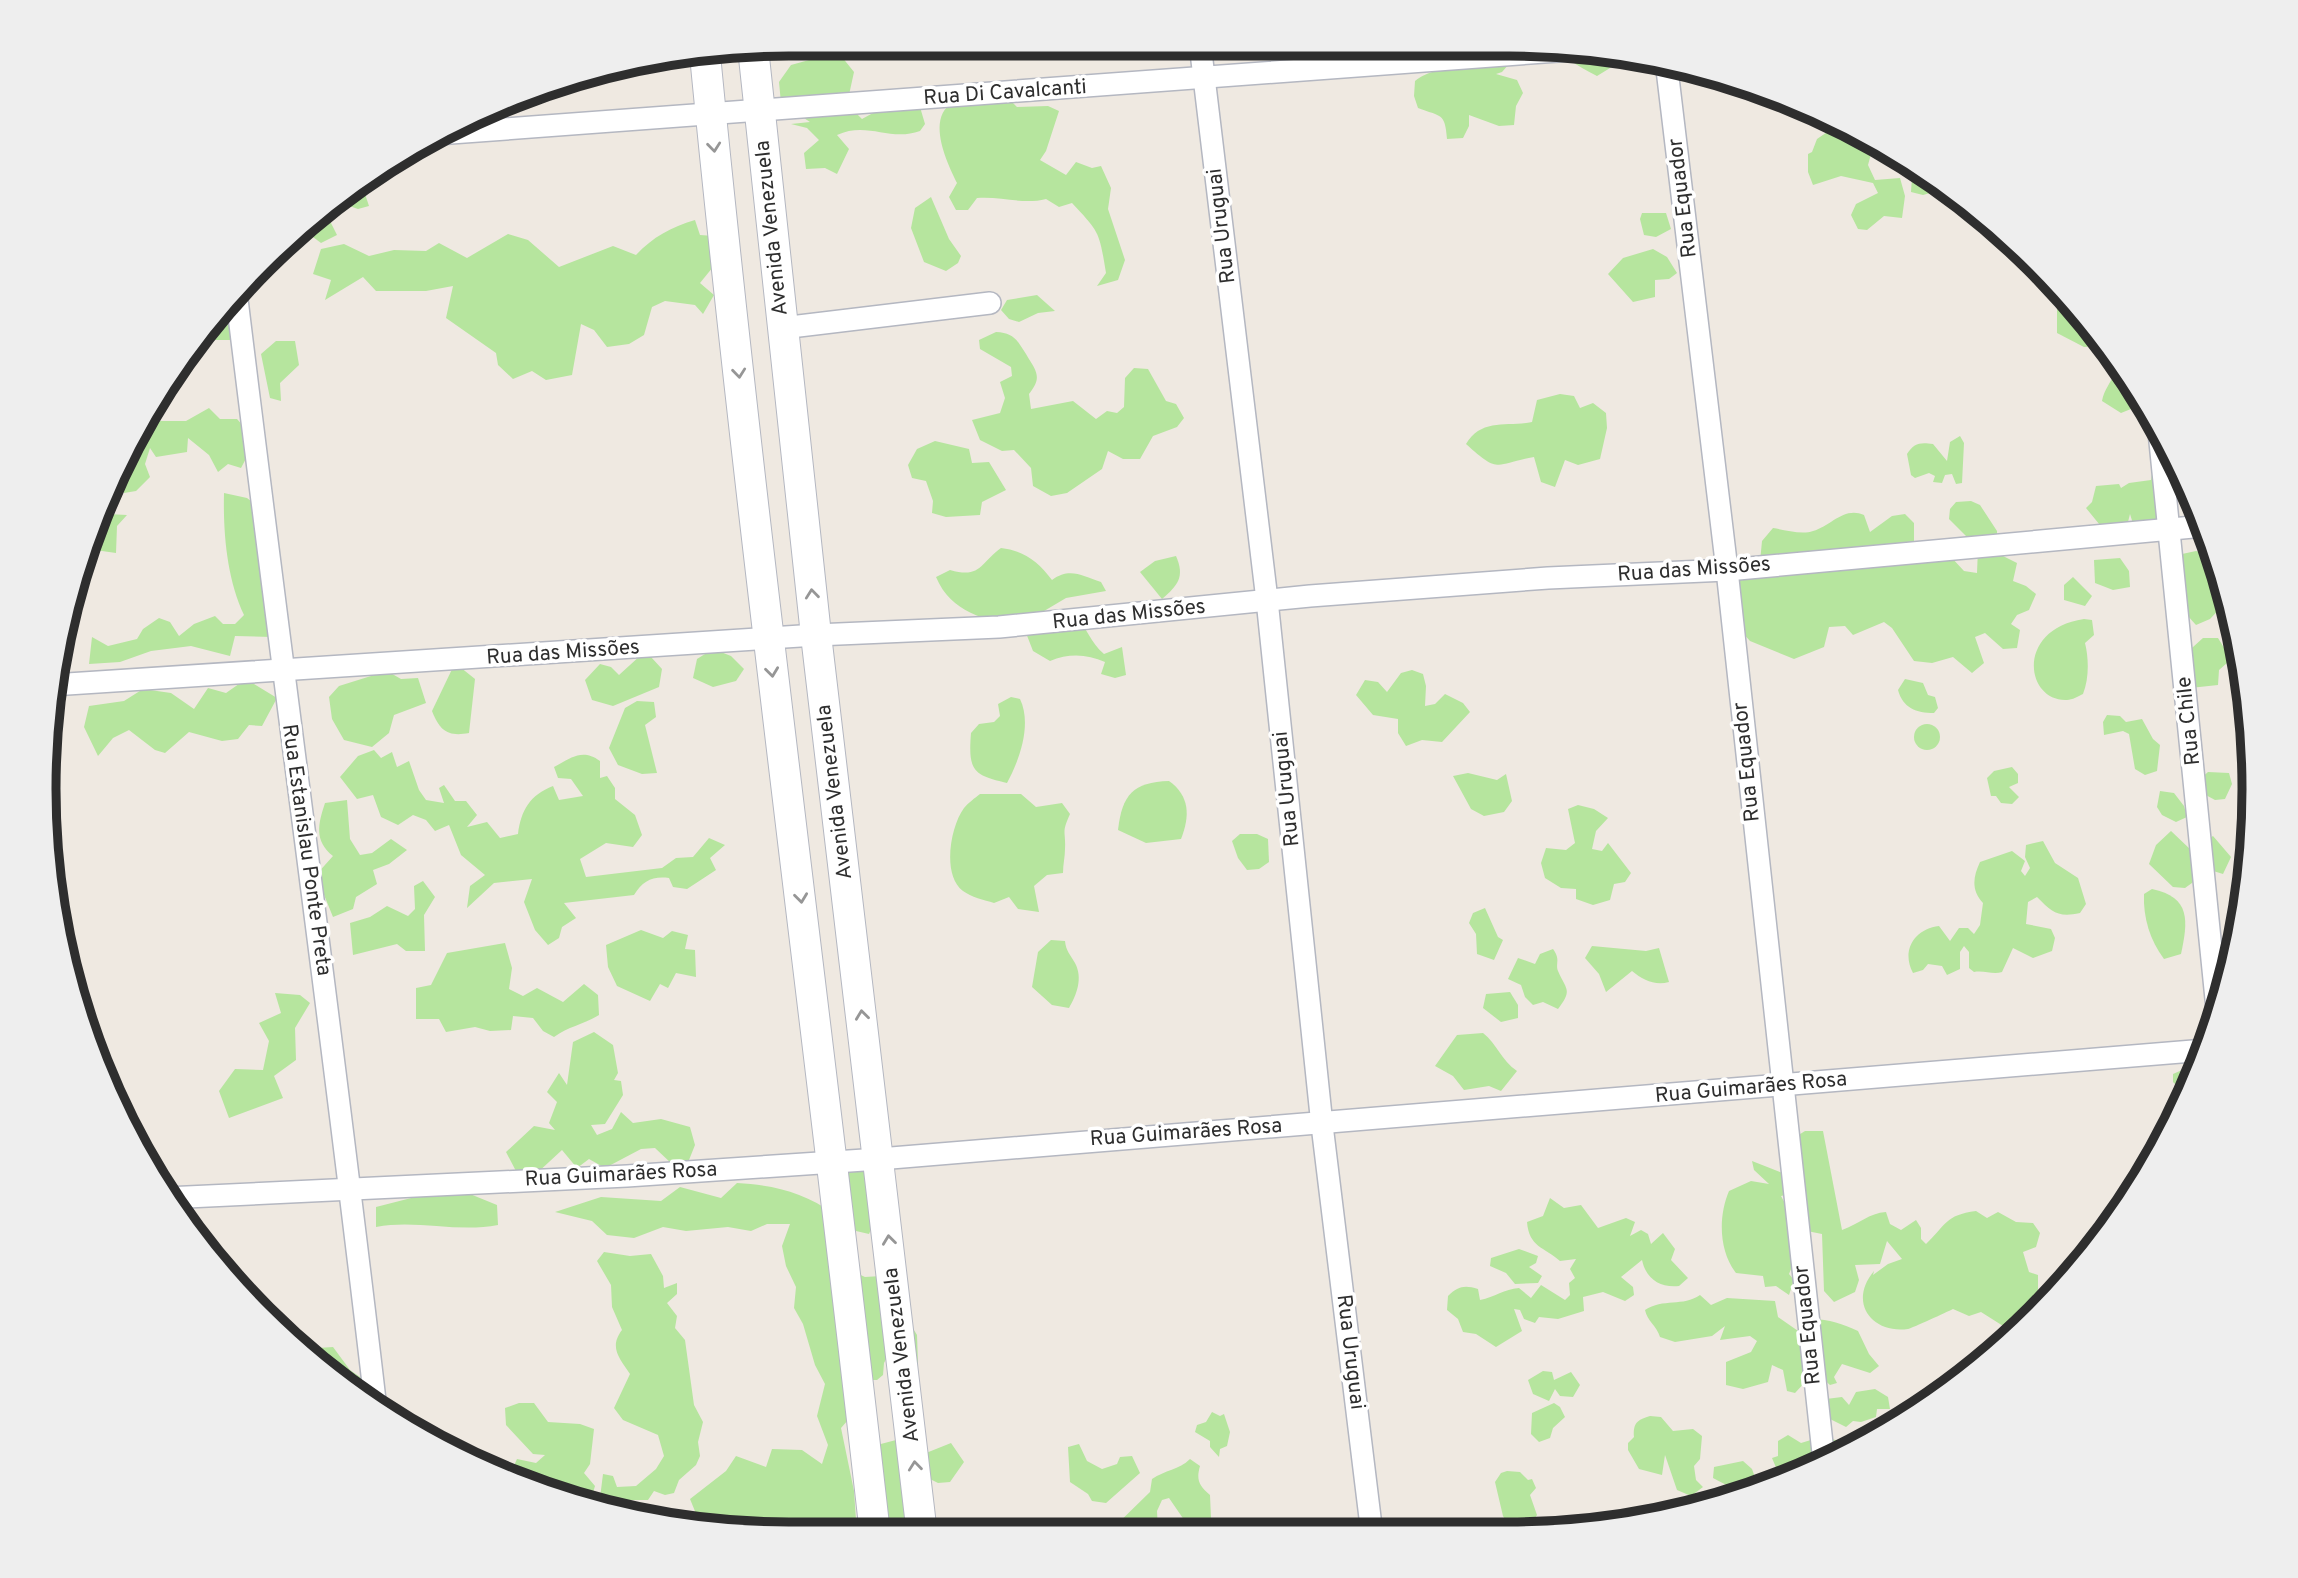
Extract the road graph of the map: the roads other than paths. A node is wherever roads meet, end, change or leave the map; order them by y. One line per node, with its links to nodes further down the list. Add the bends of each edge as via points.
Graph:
1 (1201, 56): 6 (street, Rua Uruguai)
2 (1493, 56): 6 (street, Rua Di Cavalcanti)
3 (754, 57): 7 (main road, Avenida Venezuela)
4 (706, 61): 8 (main road)
5 (1669, 74): 16 (street, Rua Equador)
6 (1203, 78): 7 (street, Rua Di Cavalcanti); 17 (street, Rua Uruguai)
7 (759, 110): 8 (street, Rua Di Cavalcanti); 12 (main road, Avenida Venezuela)
8 (710, 113): 9 (street, Rua Di Cavalcanti); 19 (main road, one-way to 19)
9 (465, 132)
10 (990, 303): 12 (street)
11 (238, 306): 20 (street, Rua Estanislau Ponte Preta)
12 (782, 328): 18 (main road, Avenida Venezuela, one-way to 12)
13 (2162, 457): 15 (street, Rua Chile)
14 (2193, 527): 15 (street, Rua das Missões)
15 (2170, 529): 16 (street, Rua das Missões); 22 (street, Rua Chile)
16 (1727, 570): 17 (street, Rua das Missões, via 1508,580); 24 (street, Rua Equador)
17 (1267, 600): 18 (street, Rua das Missões, via 1024,625); 25 (street, Rua Uruguai)
18 (816, 635): 19 (street, Rua das Missões); 26 (main road, Avenida Venezuela, one-way to 18)
19 (768, 640): 20 (street, Rua das Missões); 27 (main road, one-way to 27)
20 (282, 671): 21 (street, Rua das Missões); 28 (street, Rua Estanislau Ponte Preta)
21 (63, 684)
22 (2215, 986)
23 (2193, 1051): 24 (street, Rua Guimarães Rosa)
24 (1781, 1085): 25 (street, Rua Guimarães Rosa); 33 (street, Rua Equador)
25 (1322, 1125): 26 (street, Rua Guimarães Rosa, via 1202,1130); 36 (street, Rua Uruguai)
26 (879, 1159): 27 (street, Rua Guimarães Rosa); 31 (main road, Avenida Venezuela, one-way to 26)
27 (834, 1162): 28 (street, Rua Guimarães Rosa); 32 (main road)
28 (351, 1189): 29 (street, Rua Guimarães Rosa); 30 (street, Rua Estanislau Ponte Preta)
29 (181, 1197)
30 (374, 1393)
31 (911, 1426): 32 (main road); 35 (main road, Avenida Venezuela, one-way to 31)
32 (863, 1431): 34 (main road)
33 (1823, 1451)
34 (873, 1522)
35 (921, 1522)
36 (1371, 1522)

